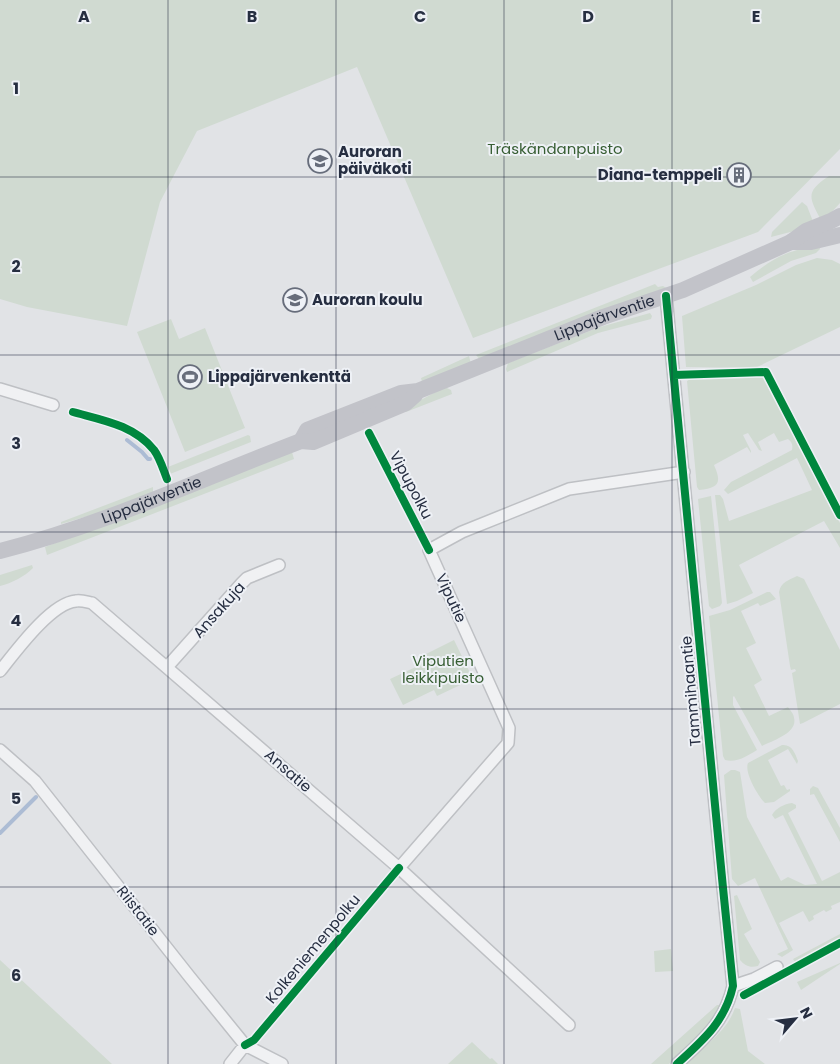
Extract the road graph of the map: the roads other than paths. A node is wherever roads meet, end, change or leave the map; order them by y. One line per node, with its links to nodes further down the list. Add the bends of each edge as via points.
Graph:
1 (840, 216): 3 (main road, Lippajärventie, via 806,231)
2 (840, 235): 3 (main road, Lippajärventie, via 811,242)
3 (791, 242): 4 (main road, Lippajärventie)
4 (666, 296): 7 (street, Tammihaantie); 8 (main road, Lippajärventie, via 418,391 406,403 313,442 301,441 94,522)
5 (0, 390): 6 (street)
6 (53, 405)
7 (684, 472): 13 (street, Viputie, via 569,489 462,532 428,550 509,728 508,743); 15 (street, Tammihaantie)
8 (0, 551)
9 (279, 566): 10 (street, Ansakuja, via 242,582)
10 (167, 668): 11 (street, Ansatie, via 92,603 76,601 60,606 40,624); 13 (street, Ansatie)
11 (0, 670)
12 (0, 750): 17 (street, Riistatie, via 36,781)
13 (399, 868): 16 (street, Ansatie)
14 (777, 967): 15 (street)
15 (733, 986): 20 (street, Tammihaantie, via 730,1001 710,1034)
16 (569, 1025)
17 (245, 1045): 18 (street); 19 (street, Riistatie)
18 (230, 1064)
19 (282, 1064)
20 (677, 1064)

